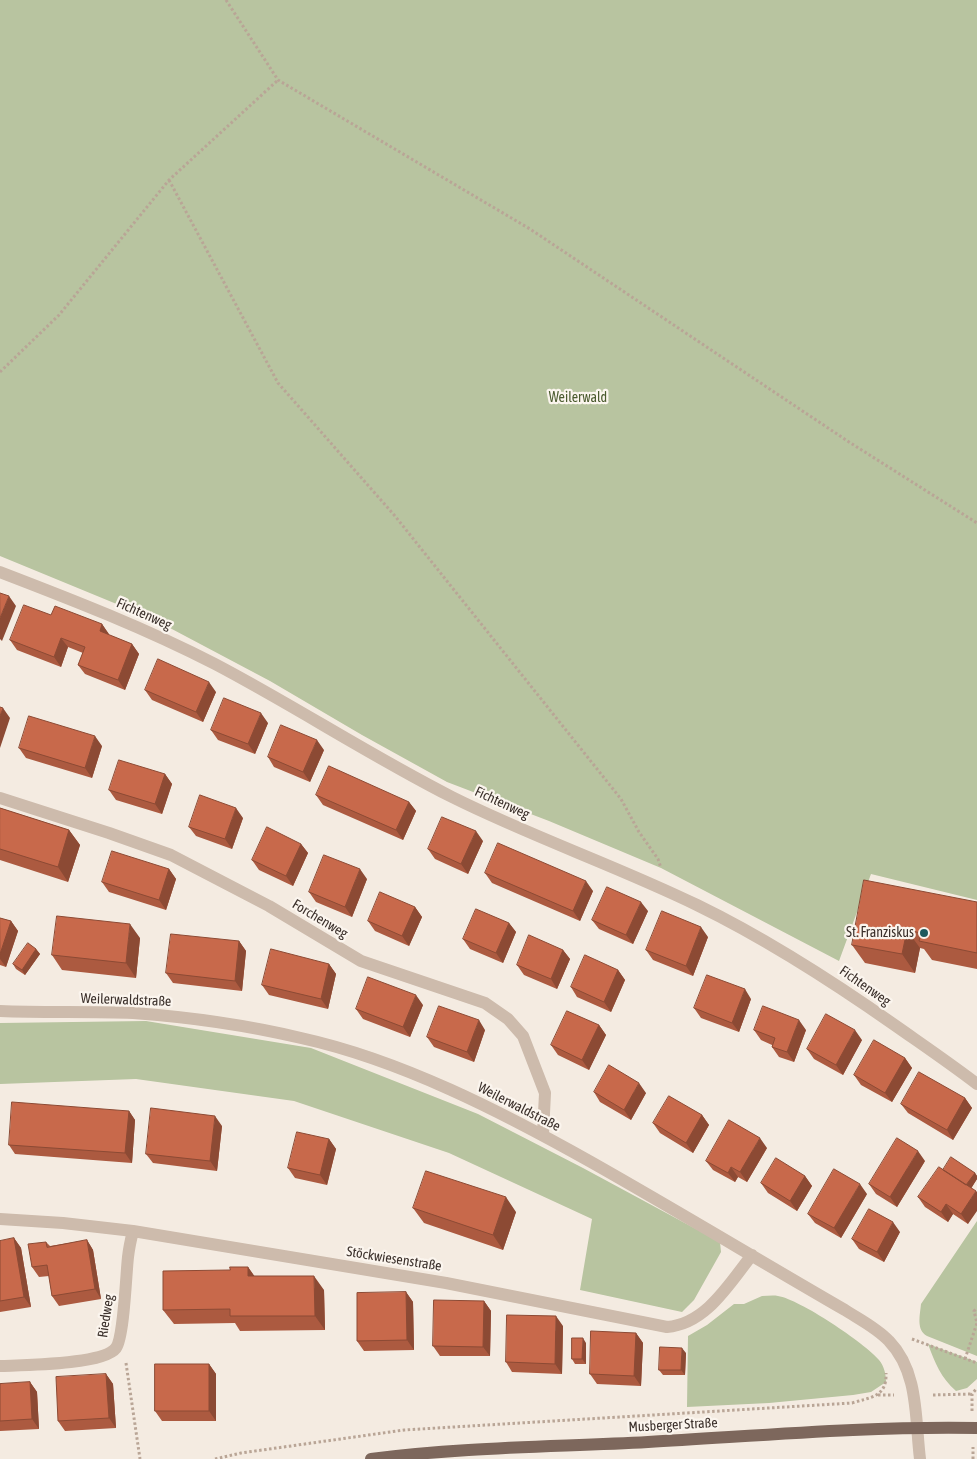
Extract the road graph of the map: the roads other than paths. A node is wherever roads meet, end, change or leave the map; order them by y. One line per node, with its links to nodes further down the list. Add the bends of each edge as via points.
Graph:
1 (0, 572): 4 (street, Fichtenweg, via 167,640 456,799 659,887 732,923 817,972)
2 (0, 798): 5 (street, Forchenweg, via 171,855 269,906 361,961 496,1010 523,1036 545,1093)
3 (0, 1011): 5 (street, Weilerwaldstraße, via 167,1016 302,1038 386,1064)
4 (977, 1084)
5 (543, 1134): 8 (street, Weilerwaldstraße)
6 (0, 1219): 7 (street, Stöckwiesenstraße)
7 (133, 1231): 8 (street, Stöckwiesenstraße, via 446,1283 667,1327 680,1326 700,1316); 9 (street, Riedweg, via 116,1348 104,1356 62,1363)
8 (752, 1255): 10 (street, Weilerwaldstraße, via 867,1324 888,1341 901,1356 908,1372 914,1395)
9 (0, 1366)
10 (916, 1428): 11 (main road, Musberger Straße); 12 (main road, Musberger Straße, via 464,1451); 13 (street, Weilerwaldstraße)
11 (977, 1428)
12 (372, 1459)
13 (920, 1459)

